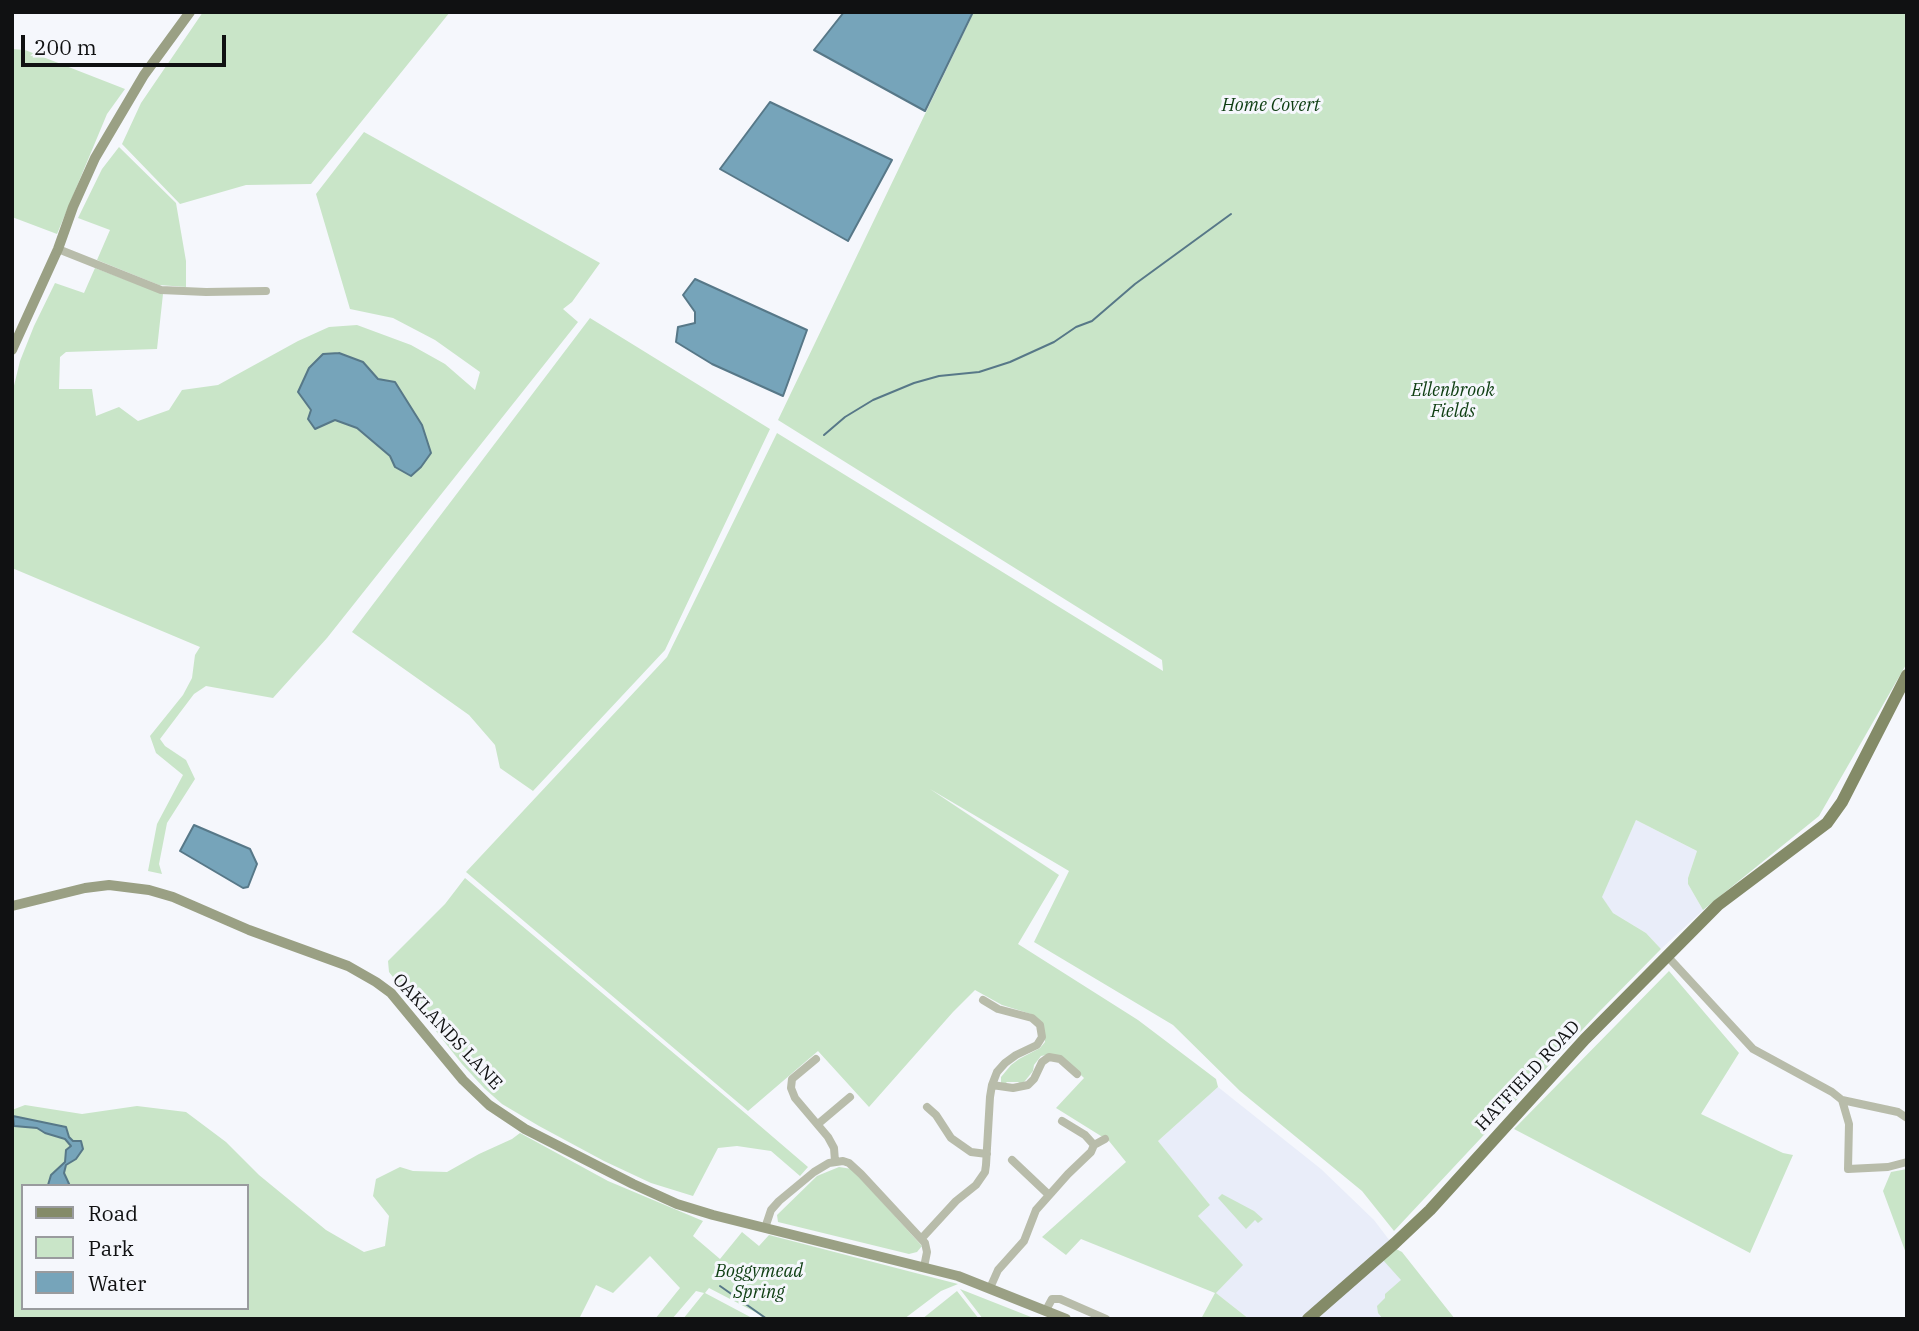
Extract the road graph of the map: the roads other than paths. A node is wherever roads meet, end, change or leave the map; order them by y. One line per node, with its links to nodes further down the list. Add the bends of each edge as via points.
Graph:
1 (190, 12): 2 (street, via 144,75 95,158)
2 (58, 249): 3 (street, via 161,290); 4 (street)
3 (265, 291)
4 (12, 350)
5 (1907, 675): 6 (main road, HATFIELD ROAD)
6 (1899, 699): 8 (main road, HATFIELD ROAD, via 1827,823 1718,905)
7 (12, 906): 26 (street, OAKLANDS LANE, via 94,886 149,890 348,966 391,993 471,1088 525,1129 677,1204)
8 (1668, 957): 14 (street, via 1753,1049); 33 (main road, HATFIELD ROAD, via 1585,1039 1430,1210)
9 (983, 1000): 12 (street, via 1032,1018 1042,1031 1037,1045 1005,1063)
10 (816, 1059): 18 (street, via 790,1083 795,1098)
11 (1077, 1074): 12 (street, via 1060,1059 1049,1057 1028,1084 1013,1088)
12 (992, 1085): 21 (street)
13 (850, 1097): 18 (street)
14 (1842, 1100): 16 (street); 24 (street, via 1849,1124 1848,1170)
15 (927, 1107): 21 (street, via 961,1146)
16 (1907, 1118)
17 (1062, 1121): 20 (street)
18 (818, 1124): 23 (street, via 831,1142)
19 (1105, 1139): 20 (street)
20 (1094, 1145): 25 (street)
21 (987, 1154): 27 (street, via 980,1180)
22 (1012, 1160): 25 (street)
23 (835, 1161): 26 (street, via 814,1171 774,1206); 27 (street, via 854,1167)
24 (1907, 1162)
25 (1049, 1195): 29 (street, via 1033,1214 1024,1241 998,1270)
26 (765, 1228): 28 (street, OAKLANDS LANE)
27 (922, 1238): 28 (street, via 927,1249)
28 (923, 1267): 29 (street, OAKLANDS LANE)
29 (990, 1288): 30 (street, OAKLANDS LANE)
30 (1045, 1310): 31 (street, OAKLANDS LANE); 32 (street, via 1056,1298)
31 (1066, 1319)
32 (1106, 1319)
33 (1308, 1319)

